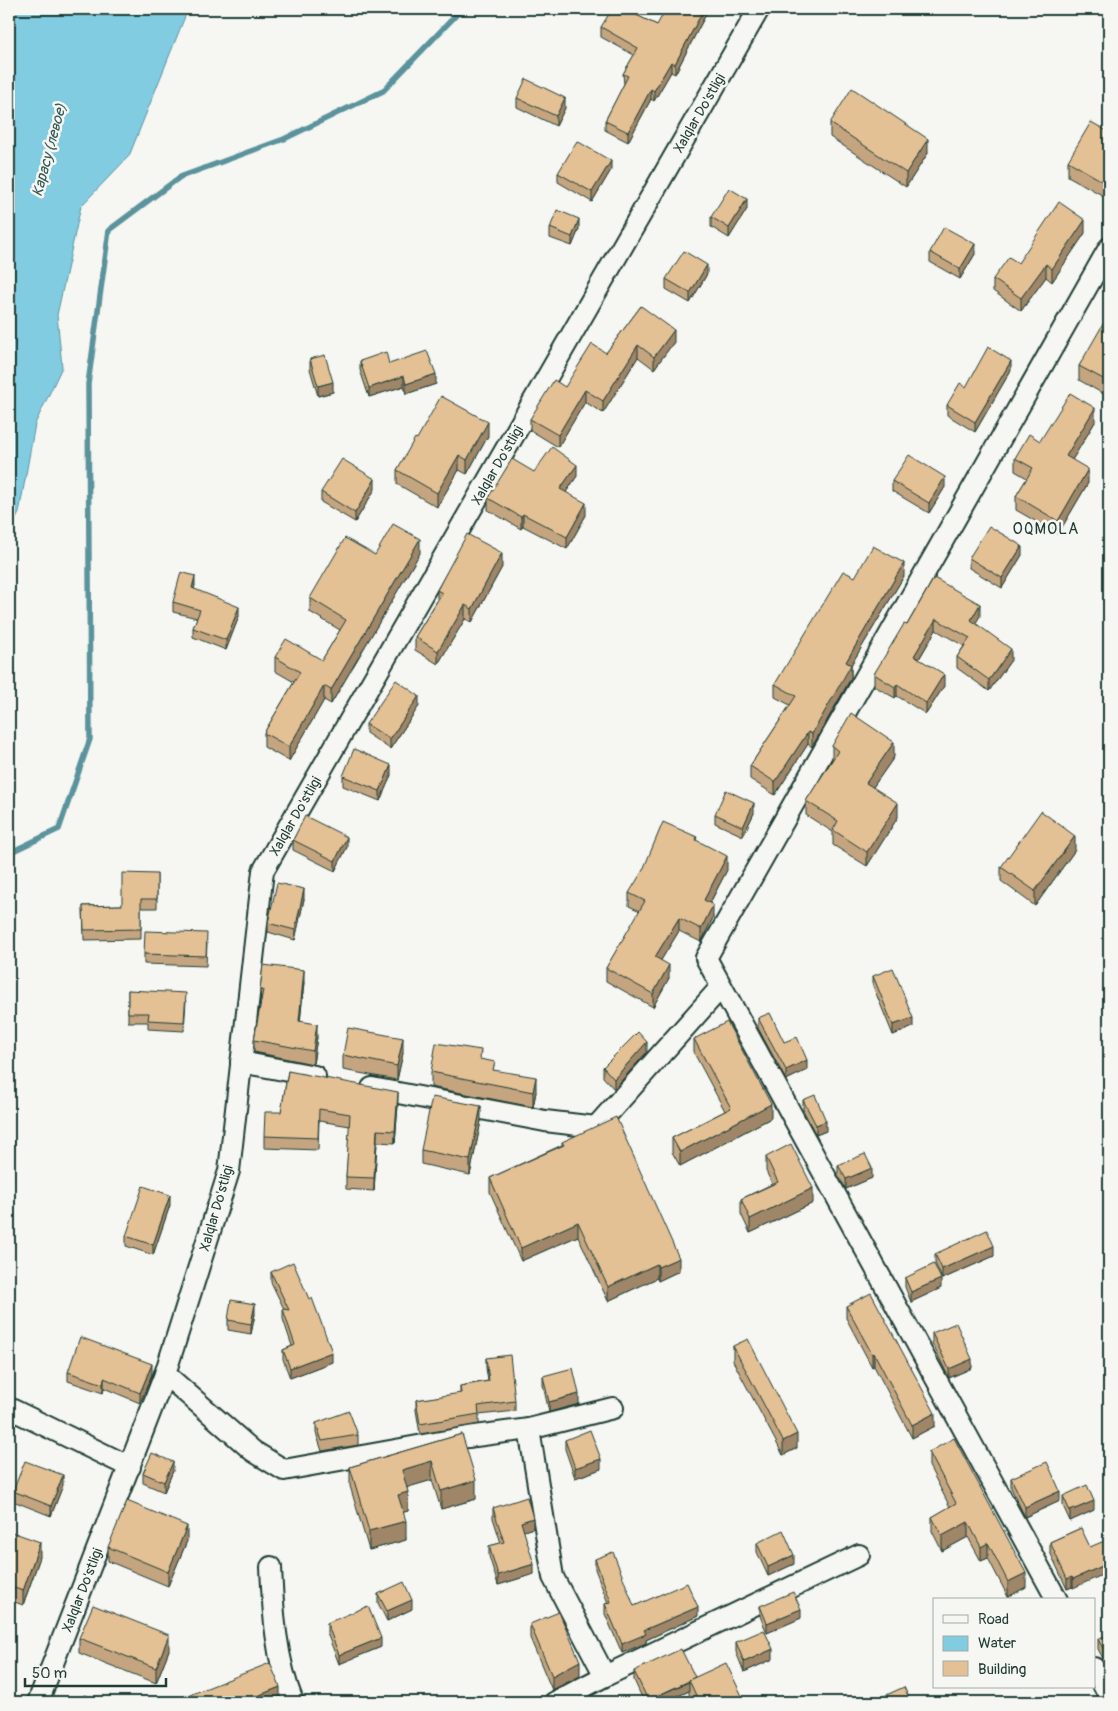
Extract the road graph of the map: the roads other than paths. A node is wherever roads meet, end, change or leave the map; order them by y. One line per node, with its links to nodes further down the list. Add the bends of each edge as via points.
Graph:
1 (759, 9): 4 (street, Xalqlar Do'stligi, via 263,871)
2 (1109, 248): 3 (street, via 706,958)
3 (722, 987): 4 (street, via 596,1127 545,1121); 12 (street)
4 (241, 1062): 5 (street, Xalqlar Do'stligi, via 229,1171)
5 (165, 1374): 8 (street, via 253,1451 284,1470); 9 (street, Xalqlar Do'stligi)
6 (9, 1408): 9 (street)
7 (613, 1408): 8 (street)
8 (529, 1429): 14 (street, via 553,1577)
9 (130, 1468): 16 (street, Xalqlar Do'stligi)
10 (859, 1555): 14 (street)
11 (271, 1567): 17 (street, via 273,1610 284,1681)
12 (1056, 1598)
13 (1096, 1672): 15 (street)
14 (605, 1676): 18 (street)
15 (1109, 1695)
16 (38, 1702)
17 (293, 1702)
18 (556, 1702)

